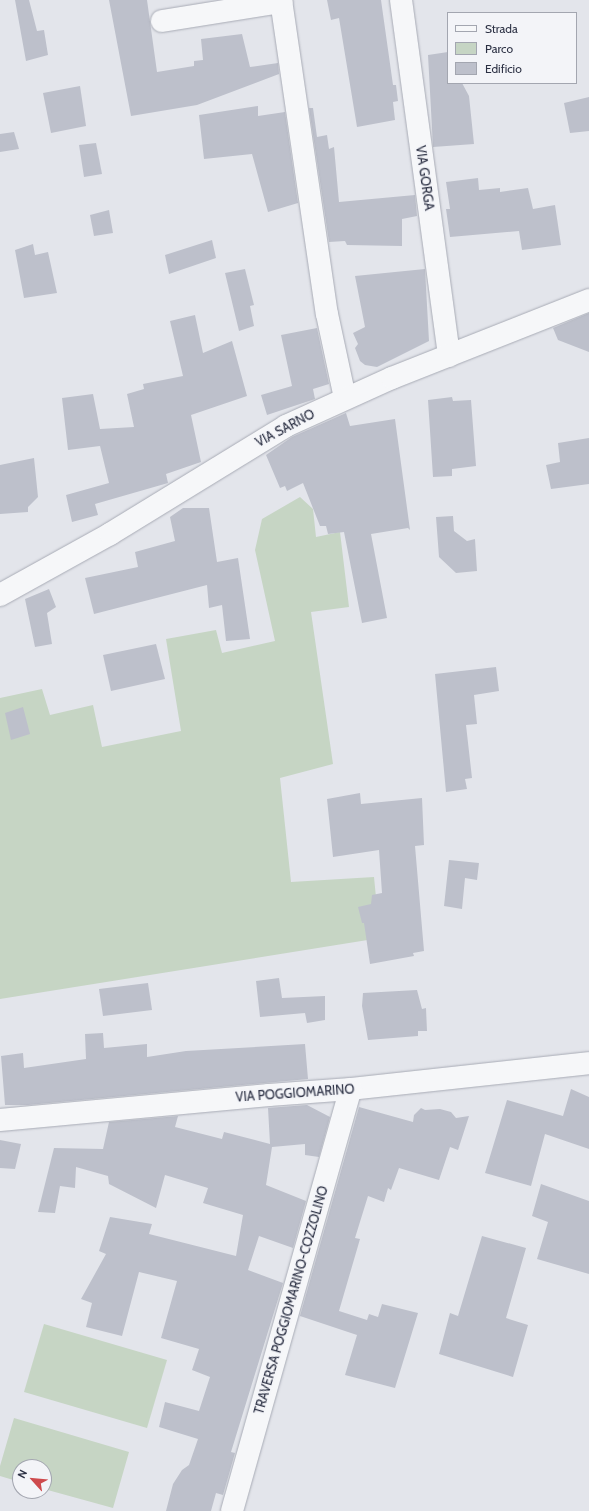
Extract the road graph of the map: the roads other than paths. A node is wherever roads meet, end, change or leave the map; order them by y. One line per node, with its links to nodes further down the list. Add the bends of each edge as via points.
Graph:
1 (401, 0): 5 (street, VIA GORGA)
2 (281, 1): 3 (street); 6 (street, via 327,314)
3 (162, 21)
4 (589, 300): 5 (street, VIA SARNO)
5 (449, 356): 6 (street, VIA SARNO)
6 (345, 398): 7 (street, VIA SARNO, via 243,451 110,534)
7 (0, 595)
8 (589, 1064): 9 (street, VIA POGGIOMARINO)
9 (350, 1090): 10 (street, VIA POGGIOMARINO); 11 (street, TRAVERSA POGGIOMARINO-COZZOLINO)
10 (0, 1120)
11 (232, 1511)

